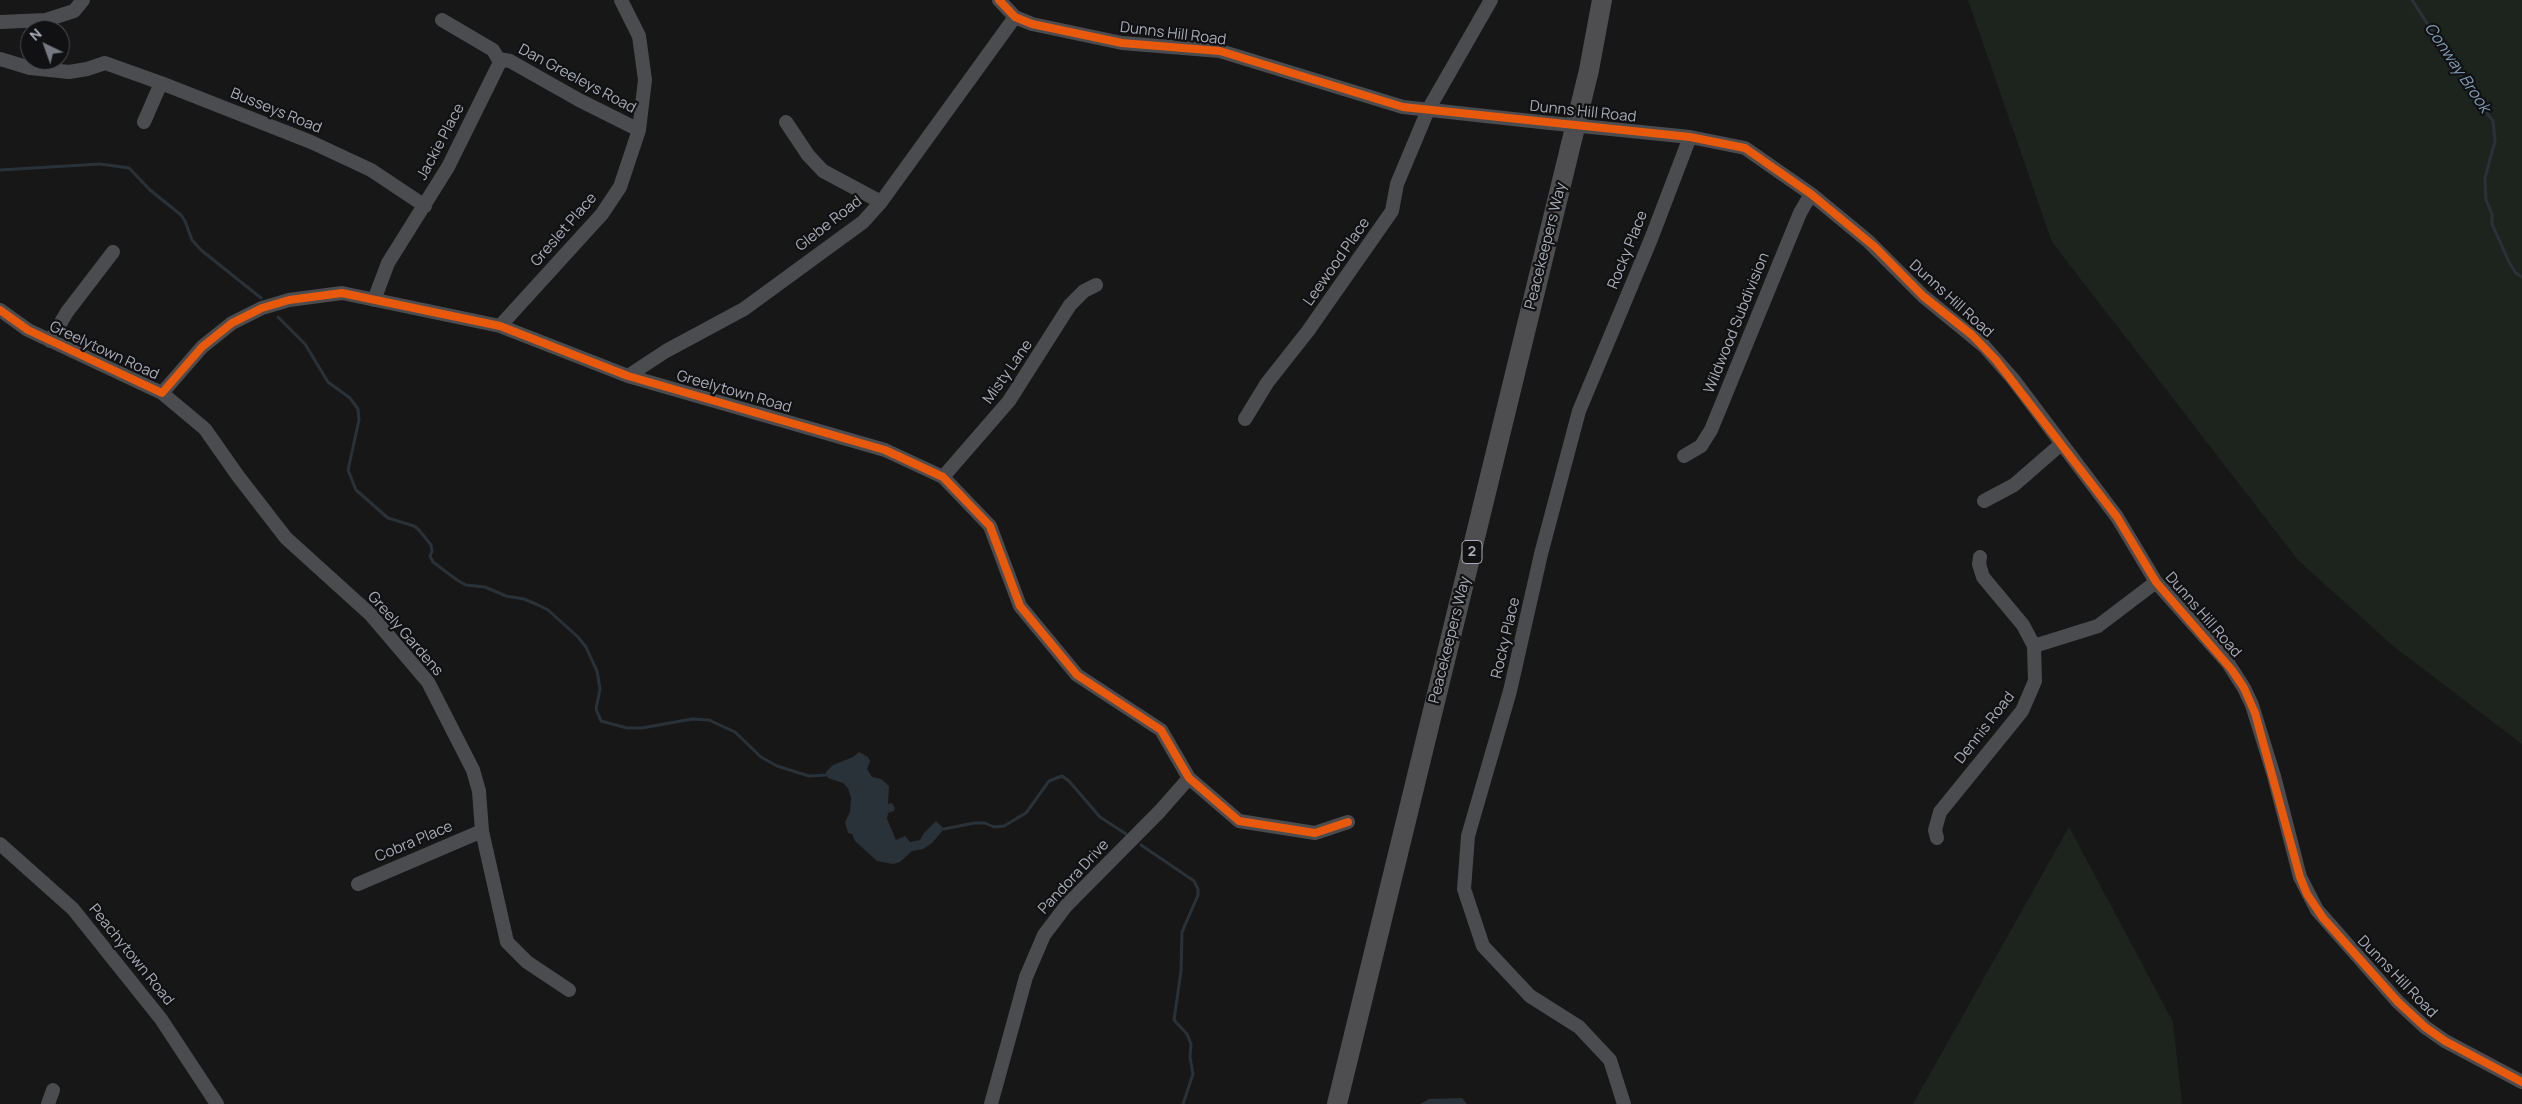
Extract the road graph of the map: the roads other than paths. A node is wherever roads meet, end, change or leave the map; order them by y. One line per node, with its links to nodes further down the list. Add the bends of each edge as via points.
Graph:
1 (83, 0): 8 (street, via 74,11 46,20)
2 (621, 0): 15 (street, Greslet Place, via 635,25 644,58 644,100)
3 (999, 0): 6 (street, Dunns Hill Road)
4 (1491, 0): 12 (street, Leewood Place)
5 (1602, 0): 48 (highway, Peacekeepers Way / 2, via 1587,78)
6 (1015, 17): 12 (street, Dunns Hill Road, via 1032,24 1122,43 1220,51 1403,107); 18 (street, Glebe Road)
7 (442, 20): 10 (street, via 493,50)
8 (0, 22)
9 (0, 59): 11 (street, Busseys Road, via 30,68 69,72 105,63)
10 (499, 59): 15 (street, Dan Greeleys Road, via 510,61); 19 (street, Jackie Place, via 448,167)
11 (162, 83): 13 (street); 19 (street, Busseys Road, via 320,146 371,170)
12 (1428, 110): 16 (street, Dunns Hill Road, bridge); 28 (street, Leewood Place, via 1397,184 1392,211 1308,331 1267,383)
13 (144, 122)
14 (786, 122): 18 (street, via 823,171)
15 (639, 130): 24 (street, Greslet Place, via 620,187 602,214)
16 (1690, 137): 17 (street, Dunns Hill Road, via 1745,148); 49 (street, Rocky Place, via 1579,411 1510,691 1468,836 1464,889 1483,946 1530,996 1579,1027 1610,1060)
17 (1811, 194): 29 (street, Dunns Hill Road, via 1876,247 1928,301 1984,346 2013,379); 30 (street, Wildwood Subdivision, via 1800,212 1711,430 1701,446)
18 (881, 202): 26 (street, Glebe Road, via 863,222 744,309 666,351)
19 (425, 206): 22 (street, Jackie Place, via 388,263)
20 (113, 252): 25 (street, via 67,312)
21 (1096, 285): 31 (street, Misty Lane, via 1084,291 1070,306 1010,401)
22 (374, 300): 24 (street, Greelytown Road); 27 (street, Greelytown Road, via 342,293 305,297 262,308 232,323 202,348)
23 (0, 310): 25 (street, Greelytown Road)
24 (500, 326): 26 (street, Greelytown Road)
25 (50, 341): 27 (street, Greelytown Road)
26 (628, 376): 31 (street, Greelytown Road, via 884,450)
27 (162, 393): 38 (street, Greely Gardens, via 205,429 286,538 370,614 428,682 472,770 479,791)
28 (1245, 419)
29 (2060, 445): 32 (street, via 2014,485); 34 (street, Dunns Hill Road, via 2117,517)
30 (1684, 456)
31 (943, 476): 36 (street, Greelytown Road, via 990,526 1020,606 1077,675 1161,730)
32 (1984, 501)
33 (1980, 557): 35 (street, Dennis Road, via 1978,564 1982,578 2023,625)
34 (2156, 582): 35 (street, via 2098,626); 43 (street, Dunns Hill Road, via 2228,663 2248,696 2274,776 2300,877 2317,910 2398,1002 2425,1027)
35 (2034, 646): 39 (street, Dennis Road, via 2035,682 2028,702 1940,812)
36 (1189, 778): 37 (street, Greelytown Road, via 1239,821 1315,832); 47 (street, Pandora Drive, via 1070,901 1044,935 1024,984)
37 (1348, 822)
38 (482, 831): 41 (street, Cobra Place); 42 (street, Greely Gardens, via 507,942 527,962)
39 (1936, 838)
40 (0, 844): 46 (street, Peachytown Road, via 73,909 161,1019)
41 (358, 884)
42 (569, 990)
43 (2522, 1082)
44 (53, 1090): 45 (street)
45 (48, 1104)
46 (217, 1104)
47 (991, 1104)
48 (1337, 1104)
49 (1624, 1104)

